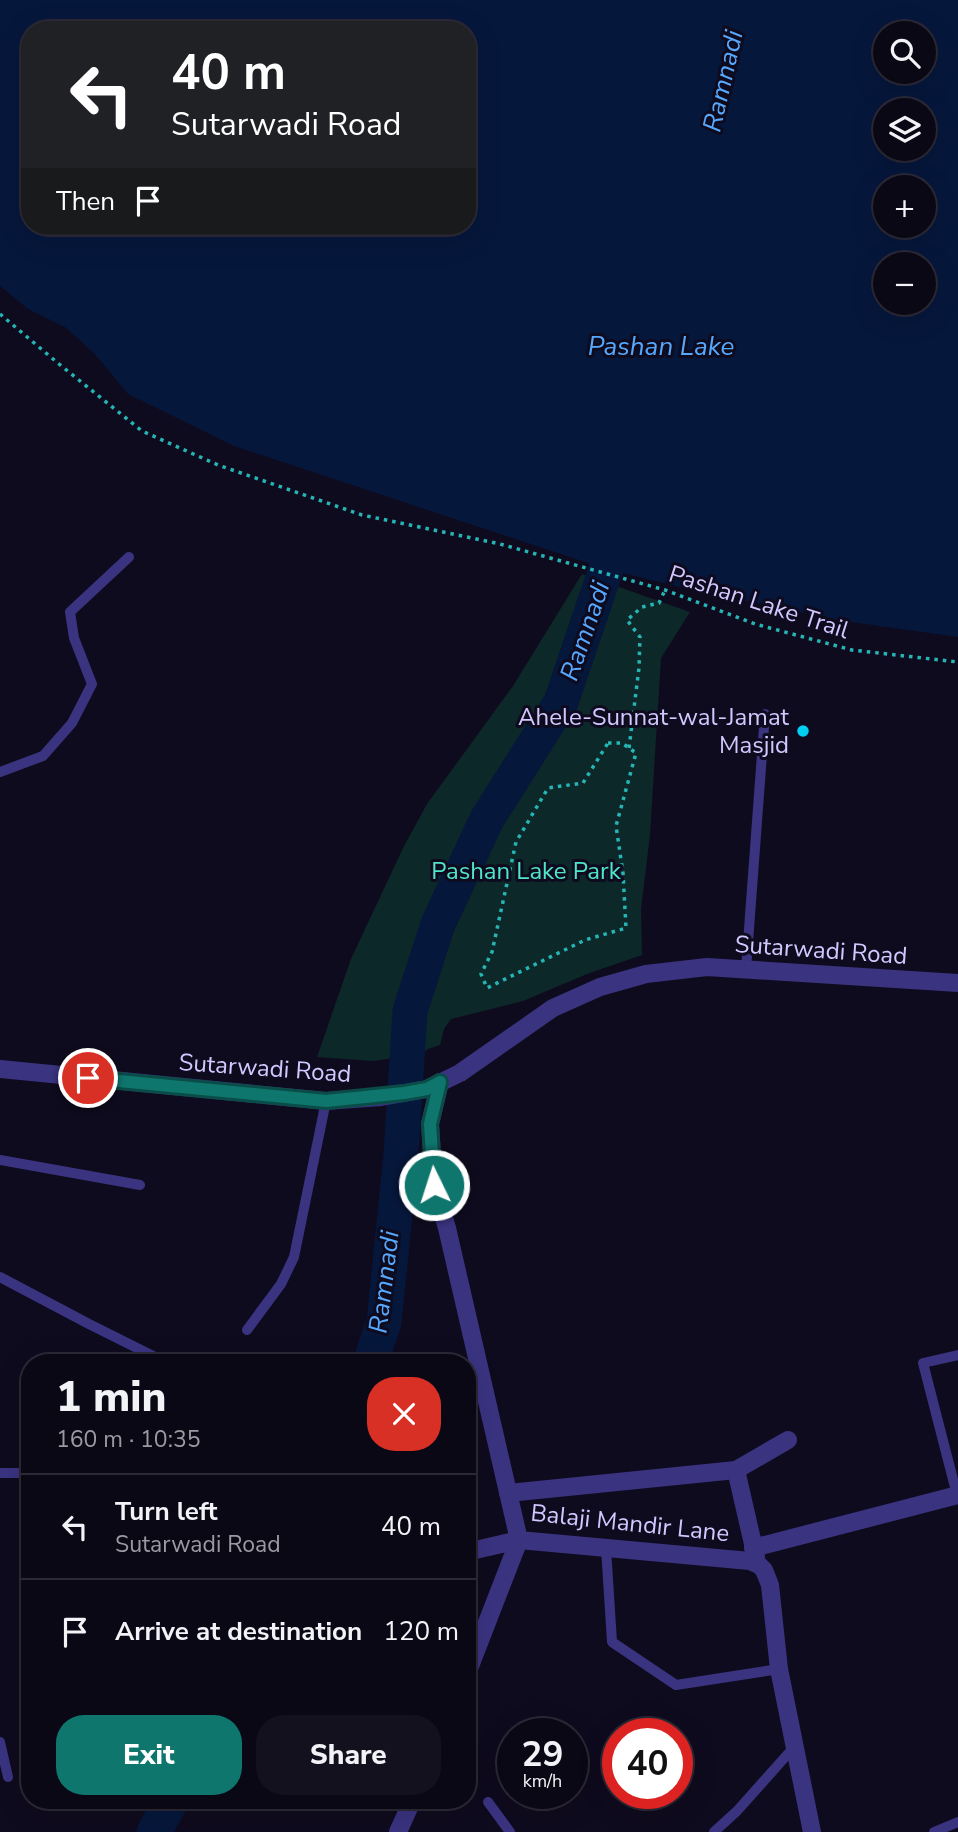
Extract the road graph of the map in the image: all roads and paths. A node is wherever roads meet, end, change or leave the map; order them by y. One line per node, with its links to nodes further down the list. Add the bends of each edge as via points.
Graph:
1 (0, 314): 3 (path, Pashan Lake Trail, via 142,430 218,465 362,514 500,544)
2 (129, 557): 7 (lane, via 71,611 74,638 92,684 72,723 43,756)
3 (664, 590): 4 (path, Pashan Lake Trail, via 755,624 852,650); 6 (path, via 659,603 642,607 627,620 640,637)
4 (958, 662)
5 (765, 714): 8 (lane)
6 (629, 748): 6 (path, via 608,743 583,783 548,788 516,842 492,952 481,974 487,988 585,940 626,928 616,826 636,753)
7 (0, 772)
8 (746, 969): 9 (street, Sutarwadi Road); 11 (street, Sutarwadi Road, via 706,967 646,974 600,987 553,1008)
9 (958, 983)
10 (0, 1069): 12 (street, Sutarwadi Road)
11 (434, 1086): 12 (street, Sutarwadi Road, via 381,1097); 23 (street, Balaji Mandir Lane, via 430,1124 434,1185)
12 (326, 1101): 16 (lane, via 294,1257 281,1284)
13 (0, 1160): 14 (lane)
14 (140, 1185)
15 (0, 1277): 17 (lane)
16 (247, 1330)
17 (149, 1354)
18 (958, 1355): 24 (lane, via 923,1363)
19 (788, 1440): 20 (street)
20 (736, 1470): 23 (street); 28 (street)
21 (21, 1473): 22 (lane)
22 (0, 1474)
23 (508, 1493): 25 (street, Balaji Mandir Lane)
24 (957, 1495): 28 (street)
25 (519, 1540): 26 (street, Balaji Mandir Lane); 27 (street); 29 (street)
26 (606, 1548): 28 (street, Balaji Mandir Lane, via 750,1561); 30 (lane, via 612,1642 676,1685)
27 (476, 1550)
28 (756, 1556): 30 (street, Balaji Mandir Lane, via 770,1585)
29 (476, 1643)
30 (779, 1670): 32 (street, Balaji Mandir Lane)
31 (0, 1742): 33 (lane)
32 (795, 1746): 39 (lane); 40 (street, Balaji Mandir Lane)
33 (9, 1777)
34 (488, 1802): 38 (lane)
35 (408, 1809): 37 (street)
36 (958, 1822): 41 (lane)
37 (398, 1832)
38 (510, 1832)
39 (714, 1832)
40 (812, 1832)
41 (934, 1832)

